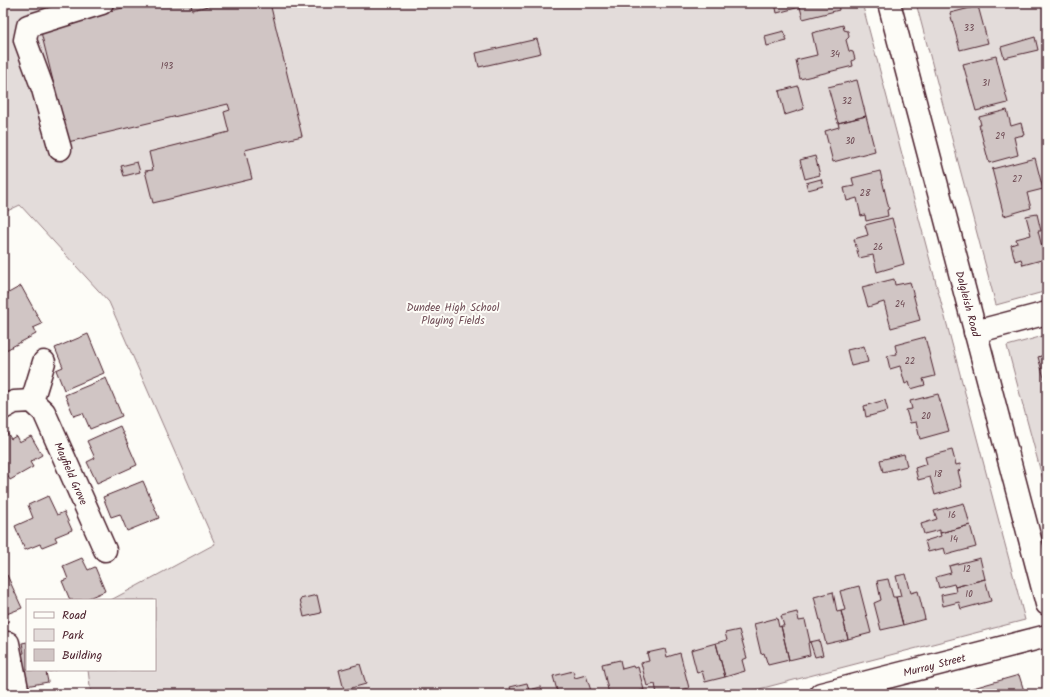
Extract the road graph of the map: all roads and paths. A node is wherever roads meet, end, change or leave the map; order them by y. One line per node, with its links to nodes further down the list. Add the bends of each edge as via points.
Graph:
1 (102, 3): 3 (street, via 28,26 25,40 43,89)
2 (889, 3): 5 (street, Dalgleish Road)
3 (60, 149)
4 (1047, 313): 5 (street)
5 (975, 332): 10 (street, Dalgleish Road)
6 (44, 362): 7 (street)
7 (32, 401): 8 (street, via 14,402); 9 (street, Mayfield Grove, via 44,412)
8 (3, 408)
9 (104, 550)
10 (1047, 604)
11 (1047, 636): 14 (street, Murray Street)
12 (8, 643): 13 (street)
13 (12, 681)
14 (821, 694)

